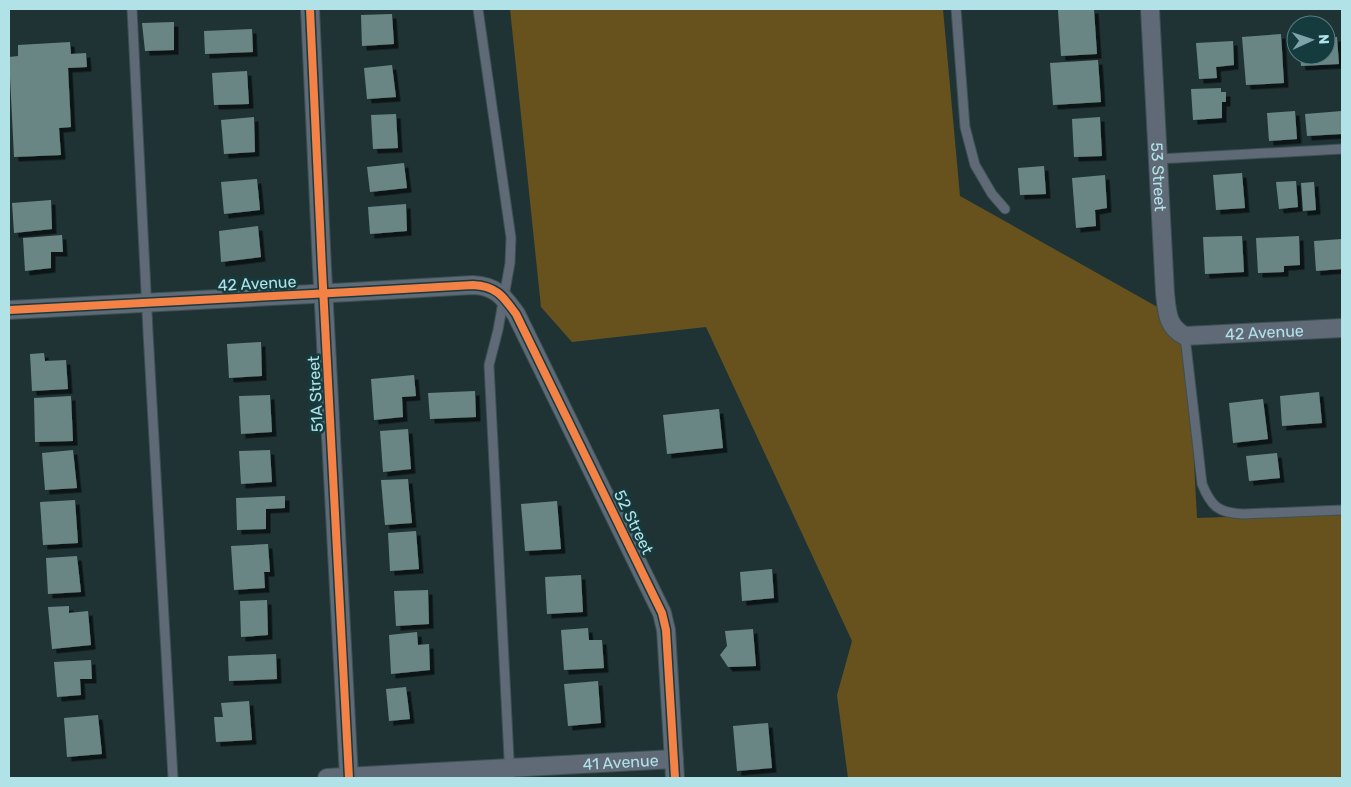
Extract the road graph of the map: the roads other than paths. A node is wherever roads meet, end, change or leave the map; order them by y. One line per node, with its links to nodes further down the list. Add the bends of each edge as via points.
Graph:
1 (132, 9): 11 (lane)
2 (310, 9): 9 (street, 51A Street)
3 (478, 9): 10 (lane, via 511,238)
4 (956, 9): 8 (lane, via 965,128 975,165)
5 (1150, 9): 7 (street, 53 Street)
6 (1342, 149): 7 (lane)
7 (1158, 158): 14 (street, 53 Street, via 1167,307 1173,328)
8 (1005, 209)
9 (324, 294): 10 (street, 42 Avenue, via 473,284 492,288); 11 (street, 42 Avenue); 20 (street, 51A Street)
10 (503, 297): 16 (street, 52 Street, via 516,314 662,613 666,630); 17 (lane, via 489,365)
11 (146, 303): 12 (street, 42 Avenue); 18 (lane)
12 (9, 310)
13 (1342, 328): 14 (street, 42 Avenue)
14 (1185, 336): 15 (lane, via 1202,484 1213,504 1230,514)
15 (1342, 510)
16 (674, 759): 17 (street, 41 Avenue); 21 (street, 52 Street)
17 (510, 773): 20 (street, 41 Avenue)
18 (173, 778)
19 (327, 778): 20 (street, 41 Avenue)
20 (349, 778)
21 (675, 778)

